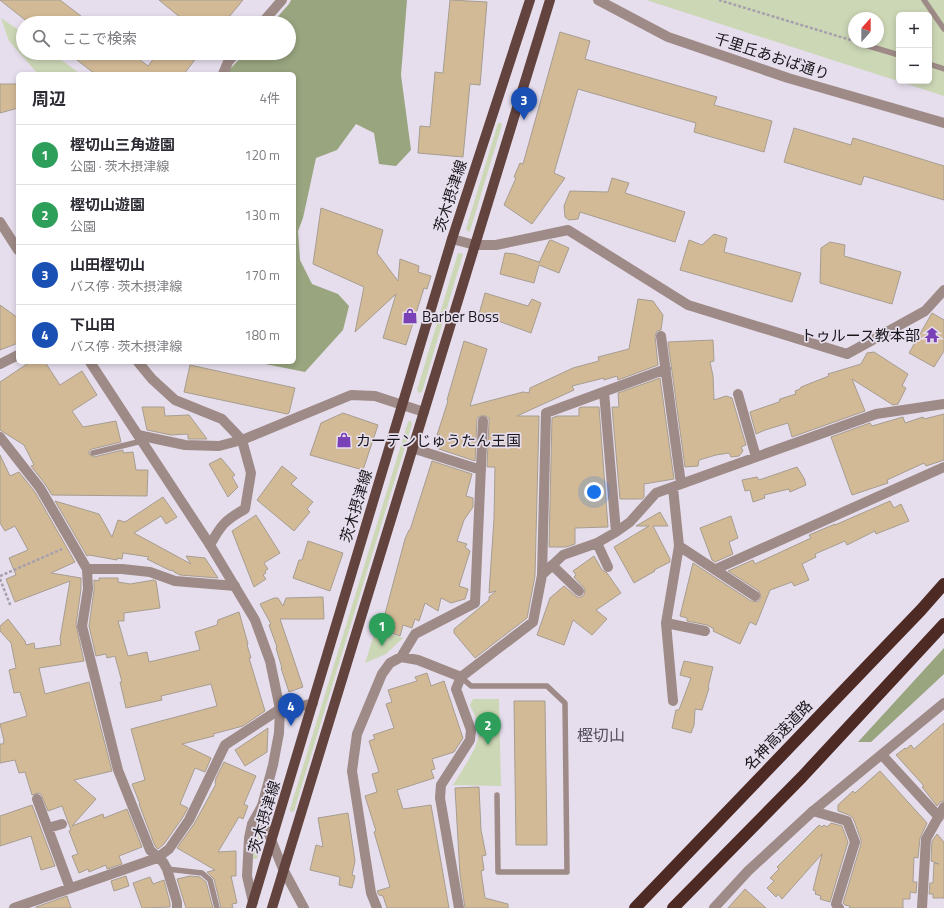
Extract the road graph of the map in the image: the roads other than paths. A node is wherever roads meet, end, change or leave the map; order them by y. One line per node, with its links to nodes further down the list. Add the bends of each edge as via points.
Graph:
1 (282, 0): 6 (street)
2 (530, 0): 16 (main road, 茨木摂津線)
3 (550, 0): 17 (main road)
4 (598, 0): 14 (street, 千里丘あおば通り, via 668,37 788,78)
5 (924, 0): 7 (lane)
6 (268, 16)
7 (944, 29)
8 (875, 48): 9 (lane)
9 (896, 54)
10 (230, 60): 13 (street)
11 (932, 65): 12 (lane)
12 (944, 69)
13 (224, 72)
14 (944, 123)
15 (0, 222): 18 (street)
16 (452, 239): 17 (street); 28 (main road, 茨木摂津線)
17 (475, 245): 19 (street, via 496,245 568,230 688,305 847,354 925,311); 30 (main road)
18 (16, 247)
19 (944, 290)
20 (661, 336): 25 (street)
21 (16, 356): 22 (street)
22 (0, 364)
23 (91, 364): 33 (street)
24 (140, 364): 34 (street, via 175,400 222,418)
25 (666, 369): 26 (street); 40 (street)
26 (604, 392): 41 (street); 49 (street, via 546,413)
27 (738, 394): 37 (street)
28 (402, 404): 30 (street); 34 (street, via 375,396 351,395); 60 (main road, 茨木摂津線)
29 (944, 404): 37 (street, via 876,414)
30 (424, 412): 35 (main road)
31 (483, 421): 39 (street)
32 (0, 437): 47 (street, via 40,488)
33 (140, 438): 34 (street, via 185,445 219,446); 36 (lane); 43 (street)
34 (242, 440): 43 (street, via 251,473 245,509 231,516)
35 (412, 448): 39 (street); 75 (main road)
36 (93, 453)
37 (756, 457): 40 (street)
38 (944, 468): 48 (street)
39 (481, 470): 57 (street, via 475,603 415,634)
40 (677, 486): 41 (street, via 656,494 630,522); 44 (street)
41 (616, 532): 42 (street)
42 (597, 543): 45 (street, via 563,555); 46 (street)
43 (210, 545): 51 (street)
44 (678, 546): 48 (street); 54 (street)
45 (552, 565): 49 (street); 52 (street)
46 (608, 567)
47 (87, 569): 51 (street, via 150,572 175,581); 73 (street, via 88,589 82,626 118,770 150,850)
48 (716, 569): 53 (street)
49 (542, 575): 58 (street, via 533,622)
50 (944, 584): 85 (highway, 名神高速道路)
51 (235, 586): 62 (street, via 255,620 270,661)
52 (578, 591)
53 (755, 596)
54 (666, 623): 56 (street); 59 (street)
55 (944, 624): 86 (highway, via 802,777)
56 (705, 631)
57 (402, 657): 58 (street, via 418,660); 83 (street, via 390,663 382,674 357,734 352,771 371,893)
58 (461, 677): 64 (lane, via 471,686 547,686 564,703 567,872 498,872); 84 (street, via 456,689 471,730 470,740 441,785 440,798)
59 (673, 701)
60 (313, 703): 62 (street); 72 (main road, 茨木摂津線)
61 (944, 704): 63 (street)
62 (280, 709): 66 (street, via 279,733); 73 (street, via 225,745 189,820 169,849)
63 (882, 755): 68 (street); 69 (street)
64 (497, 796)
65 (37, 799): 71 (street)
66 (262, 806): 72 (street, via 264,822); 77 (street, via 252,824 249,838 247,876)
67 (944, 807): 69 (street)
68 (813, 811): 87 (street, via 748,871); 88 (street, via 847,821 855,842 836,904)
69 (939, 817): 89 (street, via 926,839)
70 (62, 824): 71 (street)
71 (48, 828): 76 (street)
72 (272, 841): 75 (street); 77 (main road, 茨木摂津線)
73 (157, 858): 74 (street); 76 (street)
74 (167, 869): 79 (street); 80 (lane, via 202,873 210,880)
75 (284, 869): 81 (main road); 82 (street)
76 (70, 888): 78 (street)
77 (252, 905)
78 (14, 908)
79 (178, 908)
80 (217, 908)
81 (272, 908)
82 (304, 908)
83 (377, 908)
84 (459, 908)
85 (635, 908)
86 (674, 908)
87 (714, 908)
88 (839, 908)
89 (922, 908)

